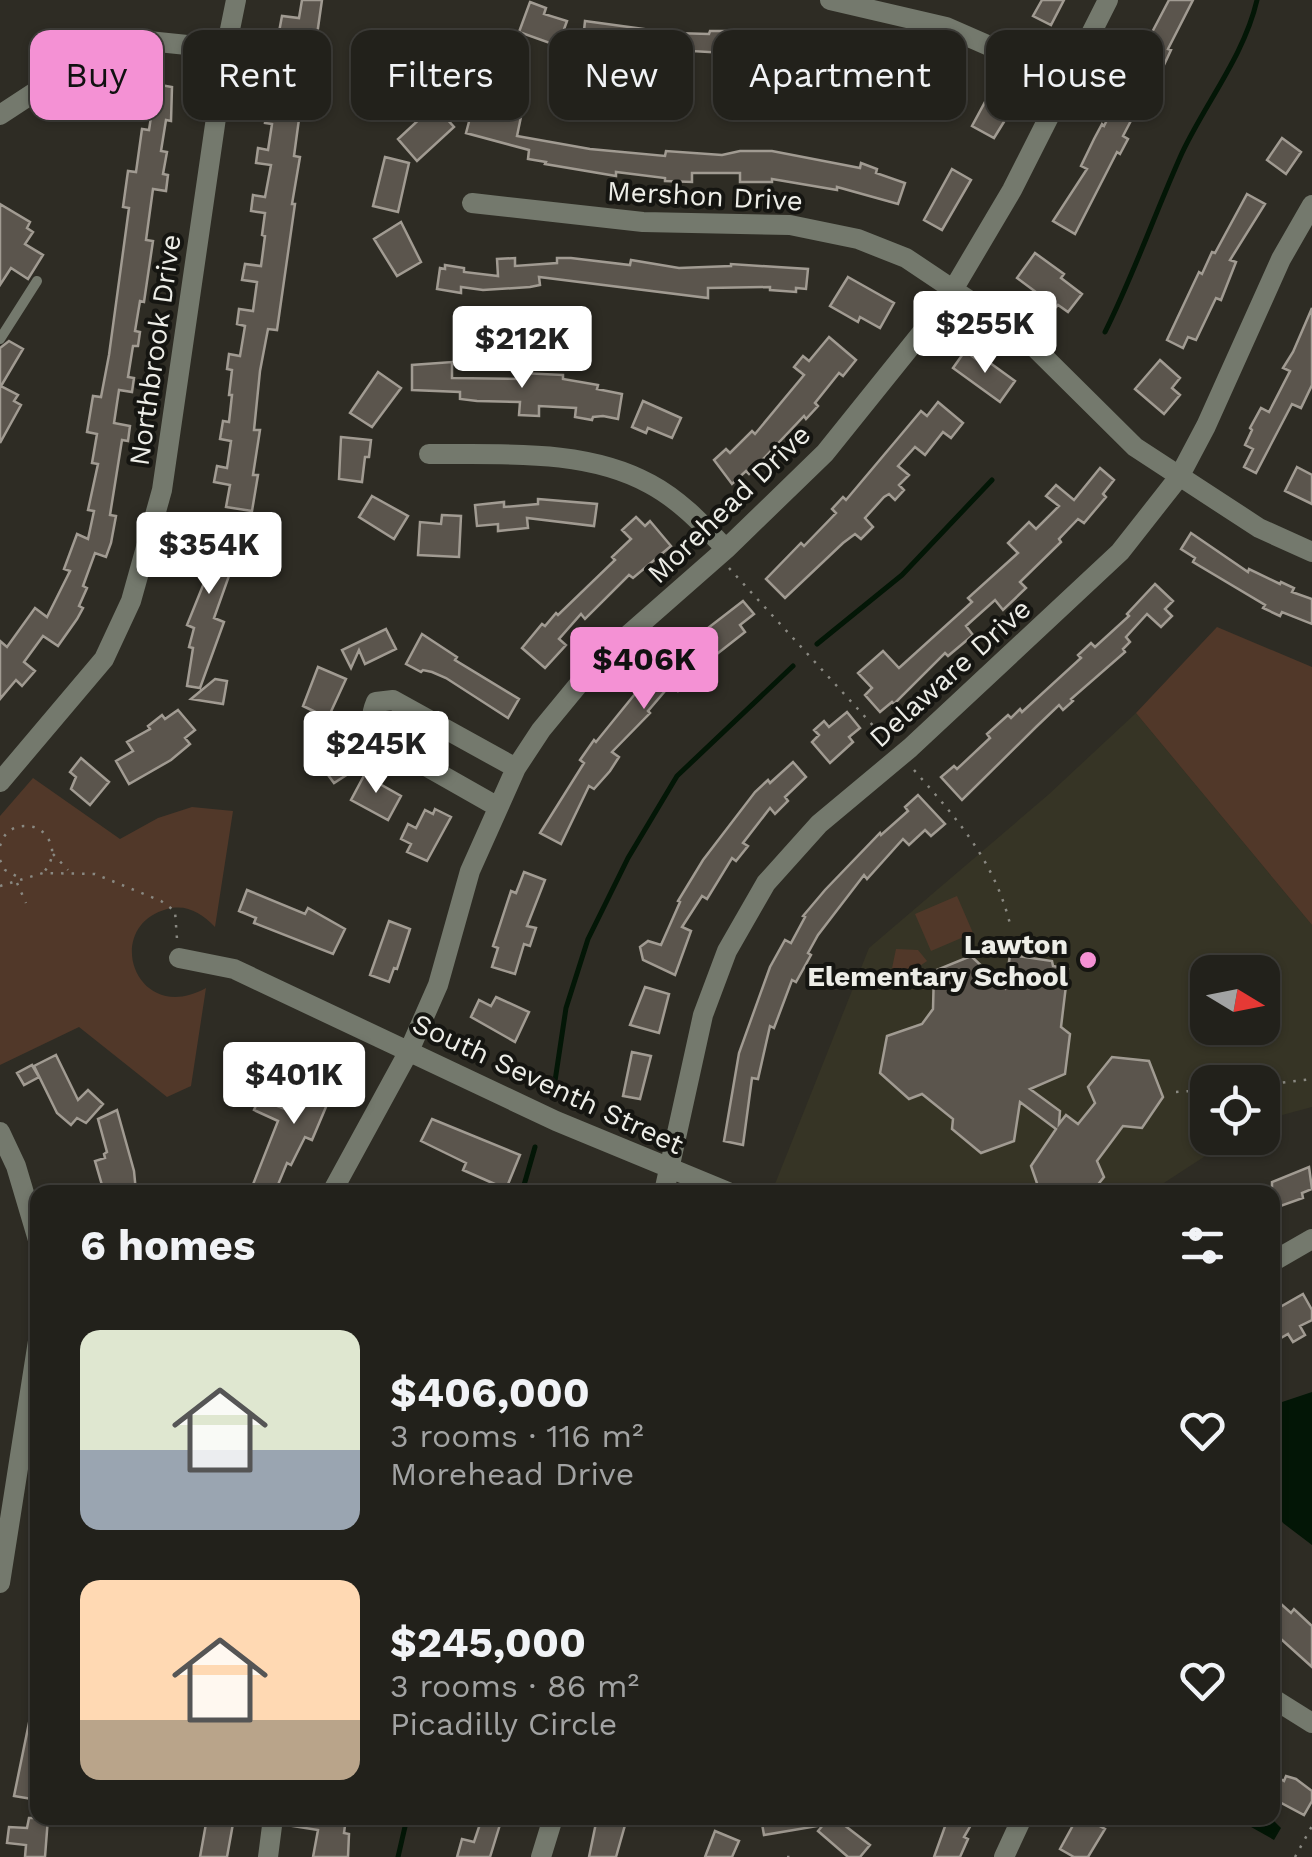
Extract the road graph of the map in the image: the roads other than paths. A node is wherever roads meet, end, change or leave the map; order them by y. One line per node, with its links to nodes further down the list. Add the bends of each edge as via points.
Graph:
1 (236, 0): 4 (street, Northbrook Drive)
2 (830, 0): 7 (street, via 946,27)
3 (1108, 0): 5 (street, Morehead Drive)
4 (230, 30)
5 (1093, 30)
6 (183, 44): 8 (street, via 129,39 96,52)
7 (986, 45)
8 (0, 116)
9 (216, 120): 21 (street, Northbrook Drive, via 147,555 104,659)
10 (1047, 120): 14 (street, Morehead Drive)
11 (472, 203): 14 (street, Mershon Drive, via 643,222 790,225 858,239 906,258)
12 (1312, 205): 17 (street, Delaware Drive)
13 (36, 281): 15 (lane)
14 (954, 290): 17 (street, Mershon Drive, via 1024,337 1135,447); 19 (street, Morehead Drive, via 825,453)
15 (0, 340)
16 (429, 454): 19 (street, via 597,464 648,482 688,509)
17 (1179, 476): 18 (street, Mershon Drive, via 1258,528); 26 (street, Delaware Drive, via 1120,552 819,824 766,884 726,951 703,1014)
18 (1312, 552)
19 (727, 558): 20 (street, Morehead Drive, via 583,679)
20 (516, 768): 22 (street, Morehead Drive); 22 (street, via 393,700 376,702 370,716 374,732 387,744)
21 (0, 782)
22 (498, 806): 24 (street, Morehead Drive)
23 (179, 958): 24 (street, South Seventh Street, via 234,969)
24 (410, 1051): 26 (street, South Seventh Street); 27 (street, Morehead Drive)
25 (0, 1132): 30 (street)
26 (668, 1170): 28 (street, Delaware Drive); 29 (street, South Seventh Street)
27 (336, 1185)
28 (665, 1185)
29 (709, 1185)
30 (30, 1213)
31 (1312, 1240): 32 (street)
32 (1280, 1258)
33 (30, 1393): 34 (street)
34 (0, 1583)
35 (1280, 1703): 36 (street)
36 (1312, 1723)
37 (272, 1825): 40 (street)
38 (551, 1825): 41 (street)
39 (1019, 1825): 42 (street)
40 (268, 1857)
41 (541, 1857)
42 (1004, 1857)

